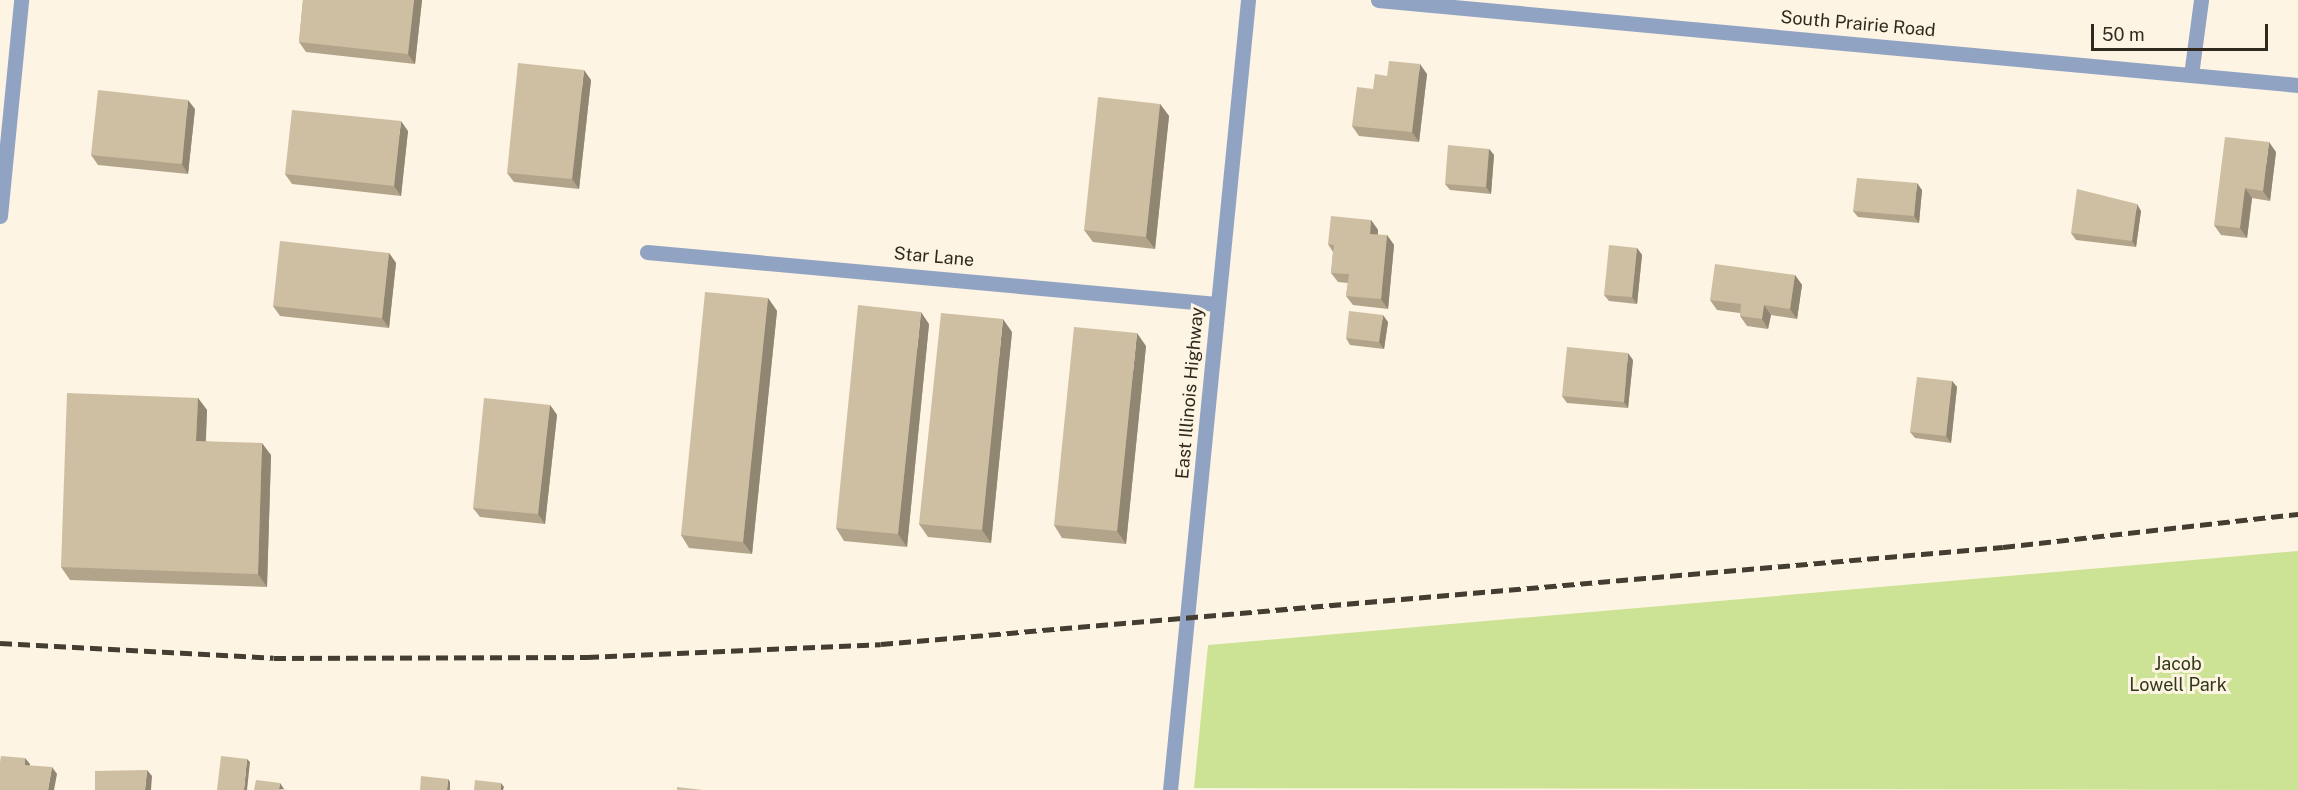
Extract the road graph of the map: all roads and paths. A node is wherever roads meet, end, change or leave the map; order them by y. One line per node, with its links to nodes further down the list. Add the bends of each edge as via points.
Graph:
1 (21, 0): 7 (street)
2 (1248, 0): 9 (street, East Illinois Highway)
3 (1378, 0): 5 (street, South Prairie Road)
4 (2201, 0): 5 (street)
5 (2191, 75): 6 (street, South Prairie Road)
6 (2298, 85)
7 (0, 216)
8 (647, 252): 9 (street, Star Lane)
9 (1217, 304): 10 (street, East Illinois Highway)
10 (1170, 790)

